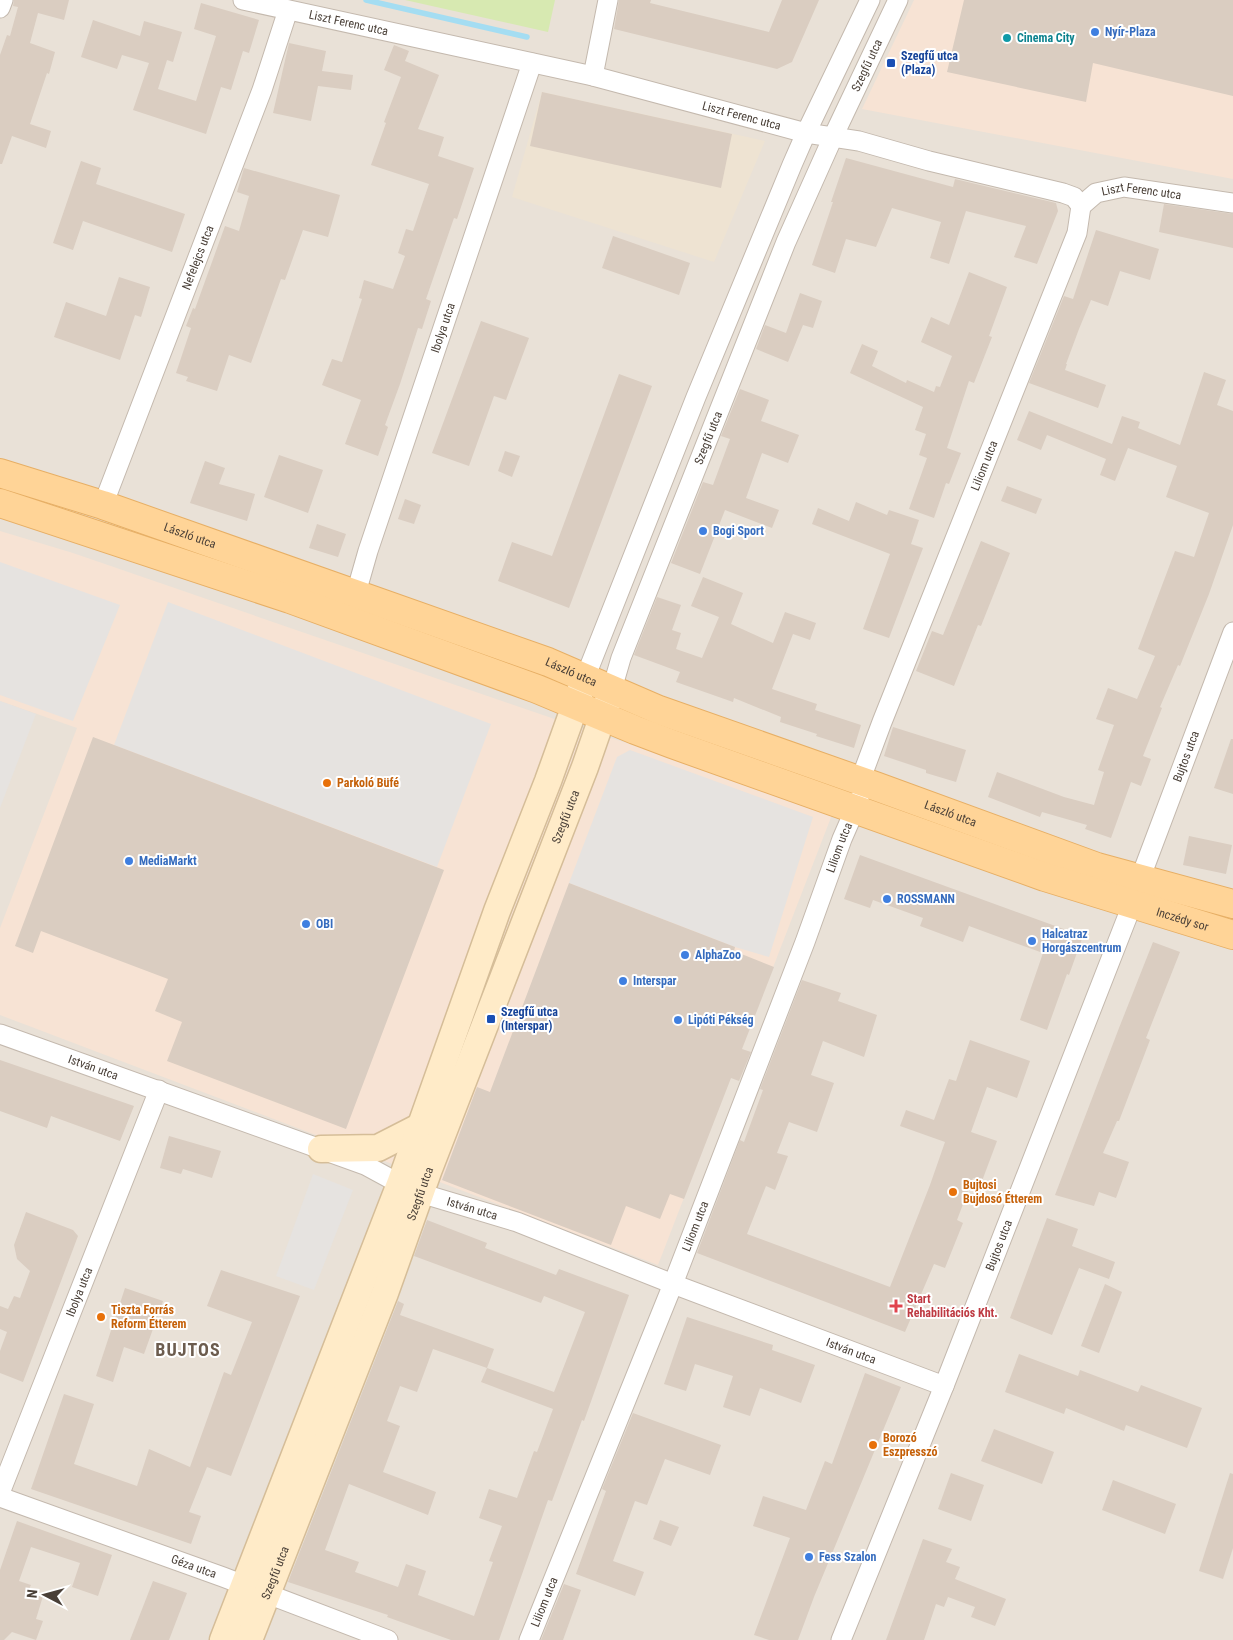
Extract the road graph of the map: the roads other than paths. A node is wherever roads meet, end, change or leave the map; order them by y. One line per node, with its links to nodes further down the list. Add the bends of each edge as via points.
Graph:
1 (3, 0): 6 (street)
2 (243, 0): 7 (street, Liszt Ferenc utca)
3 (608, 0): 9 (street)
4 (870, 0): 10 (street, Szegfű utca)
5 (898, 0): 11 (street, Szegfű utca)
6 (0, 8)
7 (288, 10): 8 (street, Liszt Ferenc utca); 16 (street, Nefelejcs utca, via 262,90)
8 (532, 63): 9 (street, Liszt Ferenc utca); 17 (street, Ibolya utca)
9 (593, 76): 10 (street, Liszt Ferenc utca)
10 (806, 132): 11 (street, Liszt Ferenc utca); 19 (street, Szegfű utca)
11 (833, 137): 13 (street, Liszt Ferenc utca, via 1063,193 1074,197); 20 (street, Szegfű utca, via 786,242)
12 (1233, 203): 13 (street, Liszt Ferenc utca, via 1124,187 1096,193)
13 (1082, 206): 23 (street, Liliom utca, via 1077,233)
14 (0, 473): 16 (main road, László utca)
15 (0, 503): 21 (main road, via 290,599)
16 (102, 505): 17 (main road, László utca)
17 (356, 593): 19 (main road, László utca)
18 (1233, 632): 26 (street, Bujtos utca)
19 (585, 678): 20 (main road, László utca); 21 (street, Szegfű utca)
20 (612, 690): 22 (street, Szegfű utca); 23 (main road, László utca, via 659,710)
21 (576, 705): 22 (main road); 32 (street, Szegfű utca)
22 (603, 716): 25 (main road, via 672,744); 34 (street, Szegfű utca)
23 (860, 780): 24 (main road, László utca)
24 (899, 795): 25 (street, via 866,795); 26 (main road, László utca, via 1097,867)
25 (855, 808): 28 (main road, via 1045,878); 35 (street, Liliom utca)
26 (1140, 879): 27 (main road)
27 (1233, 904)
28 (1132, 905): 29 (main road, Inczédy sor); 36 (street, Bujtos utca)
29 (1233, 936)
30 (0, 1034): 31 (street, István utca)
31 (159, 1090): 33 (street, István utca); 37 (street, Ibolya utca)
32 (421, 1126): 33 (street, via 378,1148); 34 (street, Szegfű utca)
33 (321, 1149): 34 (street, István utca, via 365,1165)
34 (410, 1189): 35 (street, István utca, via 517,1222); 39 (street, Szegfű utca, via 384,1293)
35 (673, 1284): 36 (street, István utca); 43 (street, Liliom utca)
36 (944, 1386): 44 (street, Bujtos utca)
37 (0, 1493)
38 (0, 1497): 39 (street, Géza utca)
39 (255, 1589): 40 (street, Szegfű utca); 41 (street, Szegfű utca); 42 (street, Géza utca)
40 (223, 1640)
41 (249, 1640)
42 (388, 1640)
43 (529, 1640)
44 (841, 1640)

